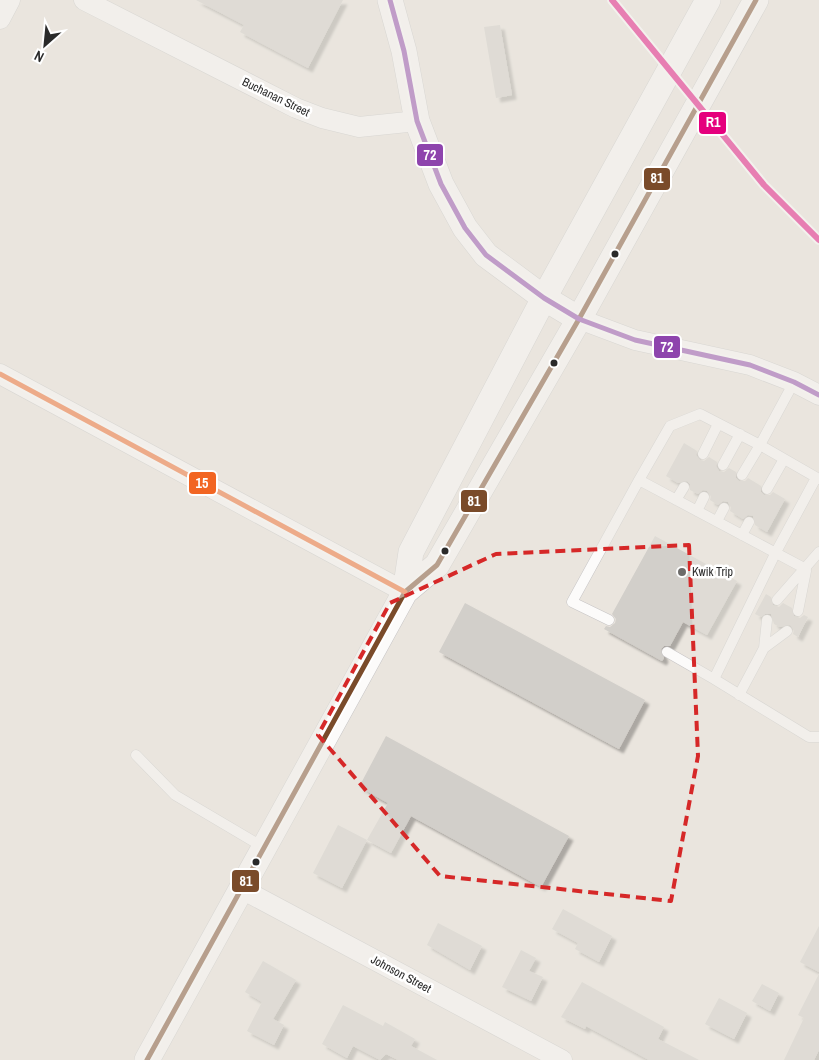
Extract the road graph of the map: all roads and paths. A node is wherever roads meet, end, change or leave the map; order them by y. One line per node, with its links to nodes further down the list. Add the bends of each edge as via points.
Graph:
1 (10, 0): 6 (street)
2 (84, 0): 7 (street, Buchanan Street, via 296,108 322,118 359,127)
3 (390, 0): 7 (street, via 404,51)
4 (708, 0): 8 (street)
5 (756, 0): 9 (street)
6 (0, 19)
7 (417, 121): 8 (street, via 441,184 465,228 486,254)
8 (544, 298): 9 (street); 34 (street, via 411,552)
9 (579, 318): 11 (street, via 635,340 750,365); 34 (street, via 437,565)
10 (0, 374): 34 (street)
11 (794, 382): 12 (street); 15 (lane)
12 (819, 395)
13 (718, 424): 14 (lane); 16 (lane); 21 (lane, via 700,414 670,426)
14 (740, 434): 15 (lane); 18 (lane)
15 (760, 445): 17 (lane); 19 (lane)
16 (703, 454)
17 (784, 458): 20 (lane); 23 (lane)
18 (723, 465)
19 (742, 475)
20 (818, 478): 31 (lane)
21 (639, 480): 25 (lane); 37 (lane, via 572,602)
22 (684, 486): 25 (lane)
23 (767, 489)
24 (704, 497): 27 (lane)
25 (676, 500): 27 (lane)
26 (724, 508): 28 (lane)
27 (697, 510): 28 (lane)
28 (717, 521): 30 (lane)
29 (749, 522): 30 (lane)
30 (742, 534): 31 (lane)
31 (776, 552): 33 (lane); 42 (lane)
32 (819, 552): 33 (lane)
33 (806, 569): 35 (lane); 36 (lane)
34 (405, 592): 46 (street)
35 (777, 600)
36 (798, 611)
37 (609, 620)
38 (767, 620): 40 (lane)
39 (787, 631): 40 (lane)
40 (764, 648): 43 (lane)
41 (667, 652): 42 (lane)
42 (714, 679): 43 (lane)
43 (739, 695): 44 (lane, via 809,737)
44 (819, 737)
45 (136, 755): 46 (lane, via 175,795)
46 (263, 847): 47 (street)
47 (240, 888): 48 (street); 49 (street, Johnson Street)
48 (147, 1060)
49 (562, 1060)

